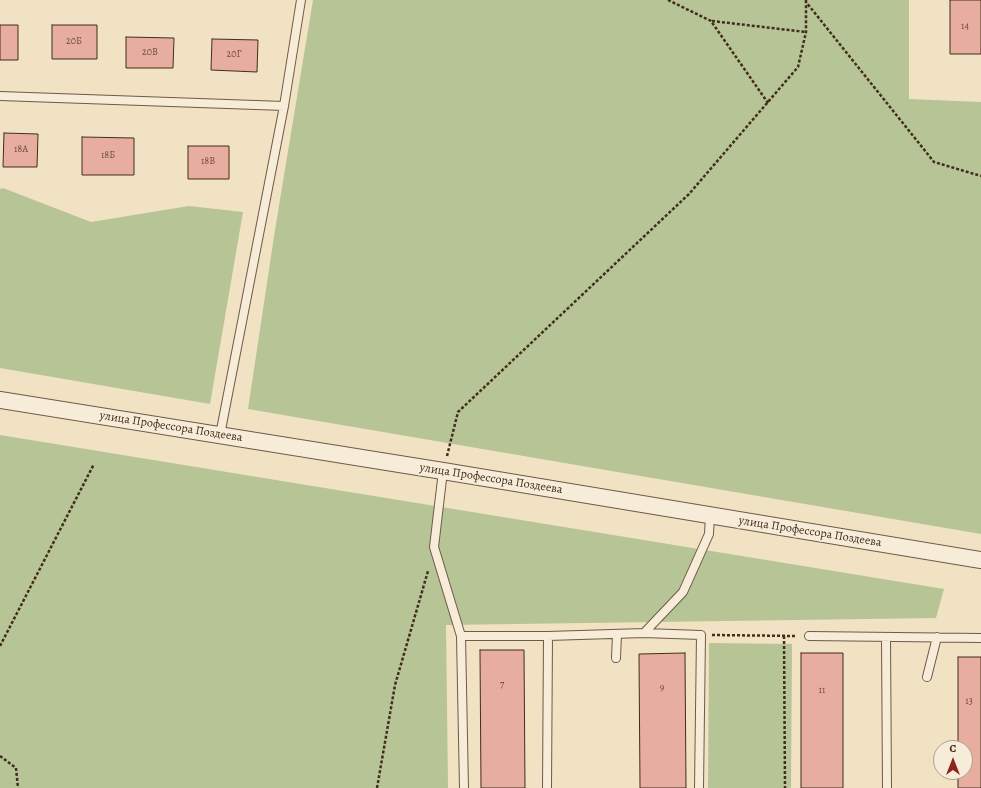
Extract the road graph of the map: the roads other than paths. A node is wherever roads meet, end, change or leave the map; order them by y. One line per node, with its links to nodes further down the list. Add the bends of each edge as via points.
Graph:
1 (301, 0): 3 (lane)
2 (0, 96): 3 (lane)
3 (284, 106): 5 (lane)
4 (0, 400): 5 (street, улица Профессора Поздеева)
5 (220, 435): 6 (street, улица Профессора Поздеева)
6 (443, 471): 7 (street, улица Профессора Поздеева); 11 (lane, via 434,547)
7 (710, 515): 8 (street, улица Профессора Поздеева); 9 (lane, via 709,534 683,592)
8 (981, 560)
9 (644, 633): 10 (lane); 21 (lane, via 701,635)
10 (618, 634): 12 (lane); 17 (lane)
11 (461, 636): 12 (lane); 19 (lane)
12 (548, 636): 20 (lane)
13 (809, 636): 14 (lane)
14 (886, 637): 15 (lane); 22 (lane)
15 (937, 637): 16 (lane); 18 (lane)
16 (981, 638)
17 (616, 658)
18 (927, 677)
19 (464, 788)
20 (547, 788)
21 (699, 788)
22 (887, 788)

